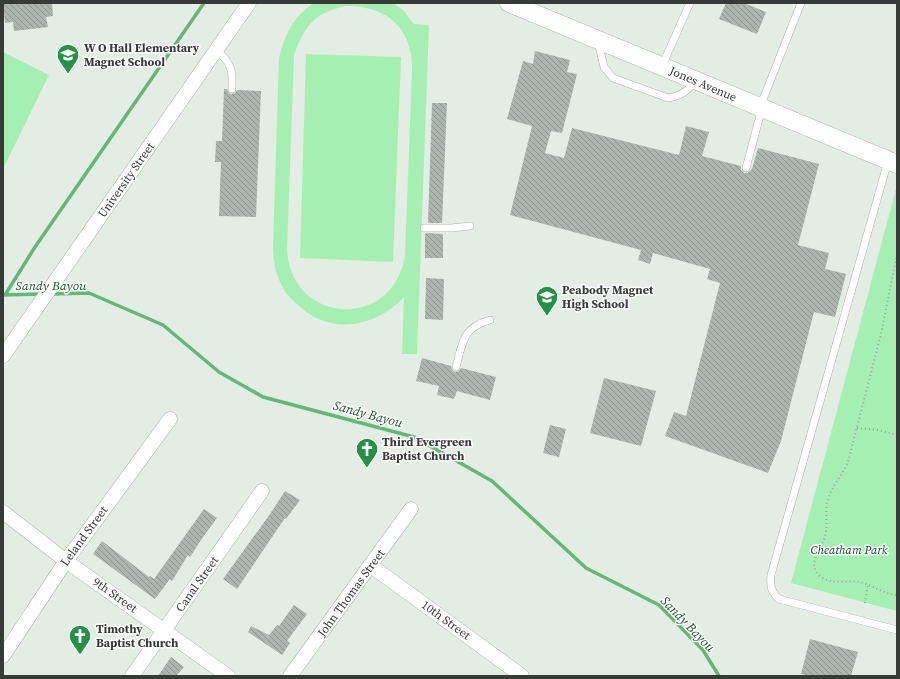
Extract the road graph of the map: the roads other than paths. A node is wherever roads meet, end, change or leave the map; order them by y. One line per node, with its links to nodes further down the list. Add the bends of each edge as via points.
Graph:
1 (249, 3): 6 (street, University Street)
2 (509, 3): 5 (street, Jones Avenue)
3 (690, 3): 7 (lane)
4 (800, 3): 10 (lane)
5 (598, 40): 7 (street, Jones Avenue); 8 (lane, via 604,67 613,78 668,98 685,93)
6 (216, 50): 9 (lane, via 230,63); 16 (street, University Street)
7 (662, 66): 8 (street, Jones Avenue)
8 (696, 81): 10 (street, Jones Avenue)
9 (232, 89)
10 (761, 108): 11 (street, Jones Avenue); 12 (lane)
11 (893, 162): 25 (lane, via 773,568 770,586 779,600)
12 (746, 168)
13 (470, 226): 14 (lane)
14 (424, 228)
15 (490, 320): 17 (lane, via 471,328 465,337)
16 (3, 356)
17 (456, 367)
18 (170, 419): 22 (street, Leland Street)
19 (262, 491): 24 (street, Canal Street)
20 (412, 510): 23 (street, John Thomas Street)
21 (3, 512): 22 (street, 9th Street)
22 (66, 561): 24 (street, 9th Street); 26 (street, Leland Street)
23 (370, 565): 29 (street, John Thomas Street); 30 (street, 10th Street)
24 (165, 630): 27 (street, Canal Street); 28 (street, 9th Street)
25 (897, 630)
26 (3, 656)
27 (132, 676)
28 (228, 676)
29 (290, 676)
30 (522, 676)

